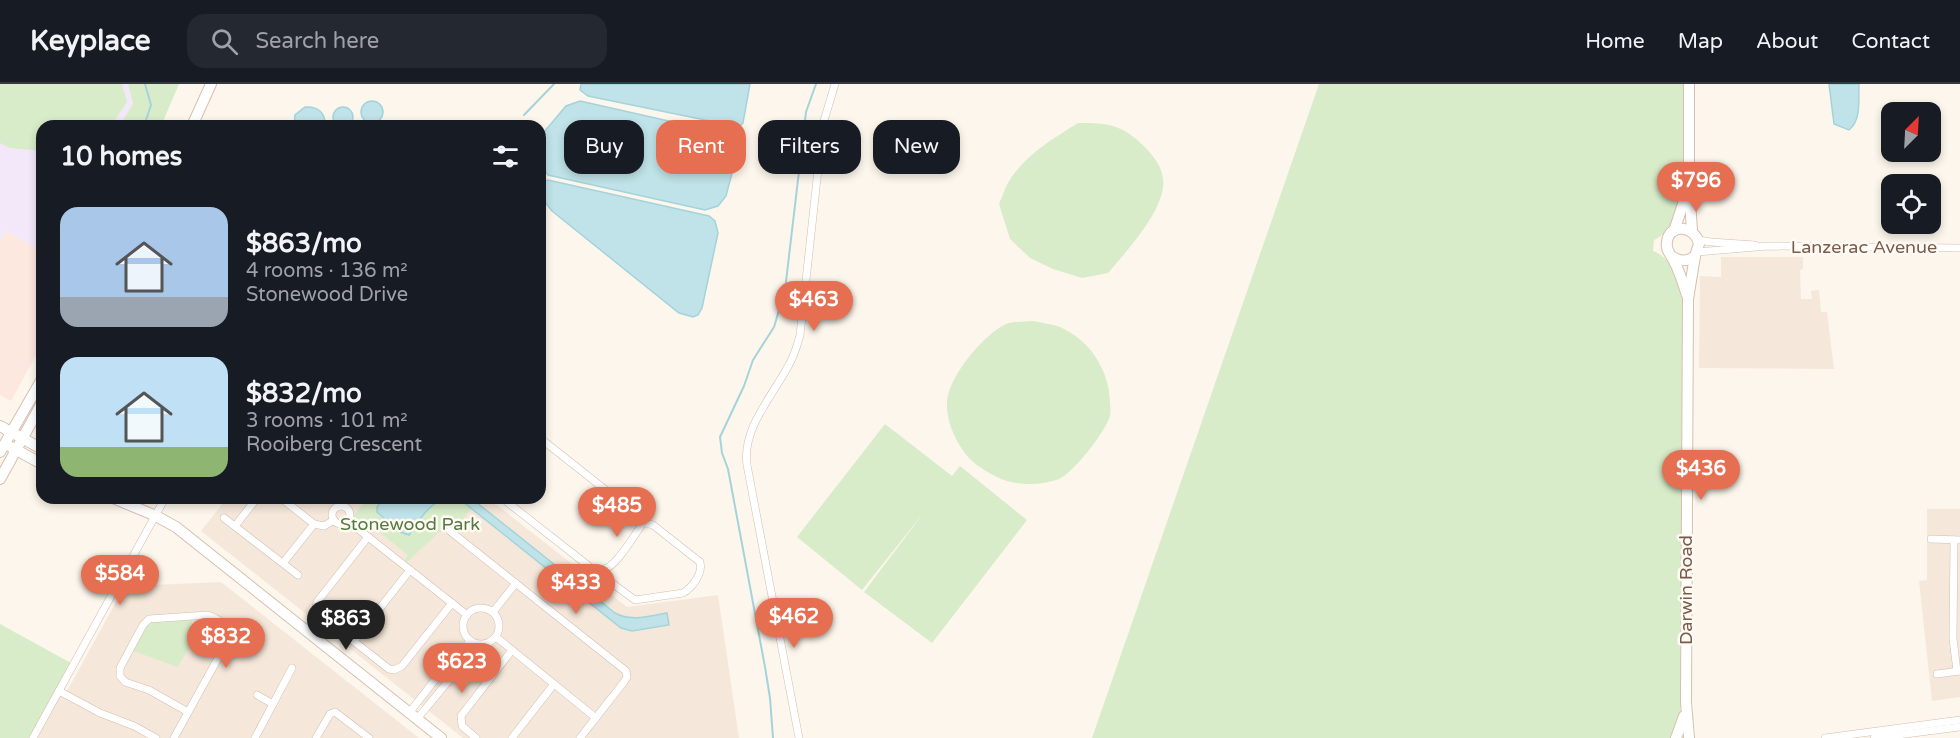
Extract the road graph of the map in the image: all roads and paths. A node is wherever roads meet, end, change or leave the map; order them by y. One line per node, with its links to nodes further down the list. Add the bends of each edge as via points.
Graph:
1 (211, 84): 4 (street)
2 (835, 84): 78 (street, via 823,124 800,335 789,366 752,430 746,449)
3 (1689, 84): 5 (street)
4 (195, 120)
5 (1689, 185): 6 (street); 7 (street)
6 (1674, 231): 7 (street, via 1683,228); 11 (street, via 1667,243)
7 (1695, 235): 8 (street, Lanzerac Avenue); 10 (street)
8 (1768, 246): 9 (street, Lanzerac Avenue); 10 (street, Lanzerac Avenue)
9 (1960, 248)
10 (1696, 254): 11 (street, via 1686,261); 12 (street, Darwin Road)
11 (1671, 256): 12 (street, Darwin Road)
12 (1688, 298): 61 (street, Darwin Road)
13 (36, 389): 16 (street)
14 (36, 414): 17 (street)
15 (0, 426): 16 (street)
16 (11, 432): 17 (street); 19 (street)
17 (23, 438): 20 (street); 21 (street)
18 (546, 443): 34 (street)
19 (2, 445): 21 (street)
20 (36, 446)
21 (16, 450): 22 (street); 23 (street)
22 (36, 461)
23 (0, 479)
24 (127, 504): 30 (street)
25 (139, 504): 30 (street)
26 (162, 504): 30 (street)
27 (252, 504): 36 (street)
28 (289, 504): 35 (street)
29 (510, 504): 43 (street, via 590,567)
30 (156, 516): 59 (street); 64 (street, via 176,527)
31 (224, 518): 36 (street)
32 (334, 520): 33 (street, via 339,524); 33 (street, via 333,512 340,507 348,510); 35 (street, via 324,526)
33 (348, 521): 38 (street)
34 (642, 522): 43 (street, via 613,563); 43 (street, via 653,525 700,562 700,573 688,590 635,600)
35 (314, 524): 41 (street)
36 (235, 526): 41 (street)
37 (450, 531): 45 (street)
38 (368, 537): 42 (street); 51 (street, via 316,605 320,614)
39 (1931, 539): 40 (street)
40 (1957, 540): 48 (street)
41 (283, 563): 44 (street)
42 (410, 570): 46 (street); 51 (street)
43 (601, 570)
44 (298, 575)
45 (516, 583): 47 (street); 65 (street, via 626,671 624,682)
46 (452, 603): 49 (street); 51 (street, via 398,669 389,669)
47 (493, 612): 49 (street, via 479,608); 50 (street, via 500,624)
48 (1957, 612): 56 (street, via 1953,639)
49 (467, 615): 52 (street, via 463,628)
50 (496, 637): 52 (street, via 484,644); 53 (street)
51 (354, 641)
52 (470, 641): 54 (street)
53 (512, 650): 58 (street); 75 (street, via 461,716 462,726)
54 (457, 658): 64 (street, via 438,676); 64 (street, via 450,679)
55 (292, 668): 62 (street)
56 (1958, 671): 57 (street)
57 (1937, 674)
58 (554, 684): 65 (street); 76 (street)
59 (59, 691): 68 (street); 69 (street)
60 (257, 695): 62 (street)
61 (1686, 702): 79 (street, Darwin Road); 80 (street, Darwin Road)
62 (273, 704): 71 (street)
63 (189, 712): 63 (street, via 228,640 229,630 208,615 149,619 120,668 120,676 125,682); 70 (street)
64 (413, 716): 74 (street)
65 (596, 718): 77 (street)
66 (1960, 720): 81 (street)
67 (1960, 727): 82 (street)
68 (33, 738)
69 (156, 738)
70 (174, 738)
71 (255, 738)
72 (316, 738): 73 (street, via 335,712)
73 (369, 738)
74 (441, 738)
75 (476, 738)
76 (512, 738)
77 (580, 738)
78 (799, 738)
79 (1676, 738)
80 (1689, 738)
81 (1825, 738)
82 (1874, 738)

